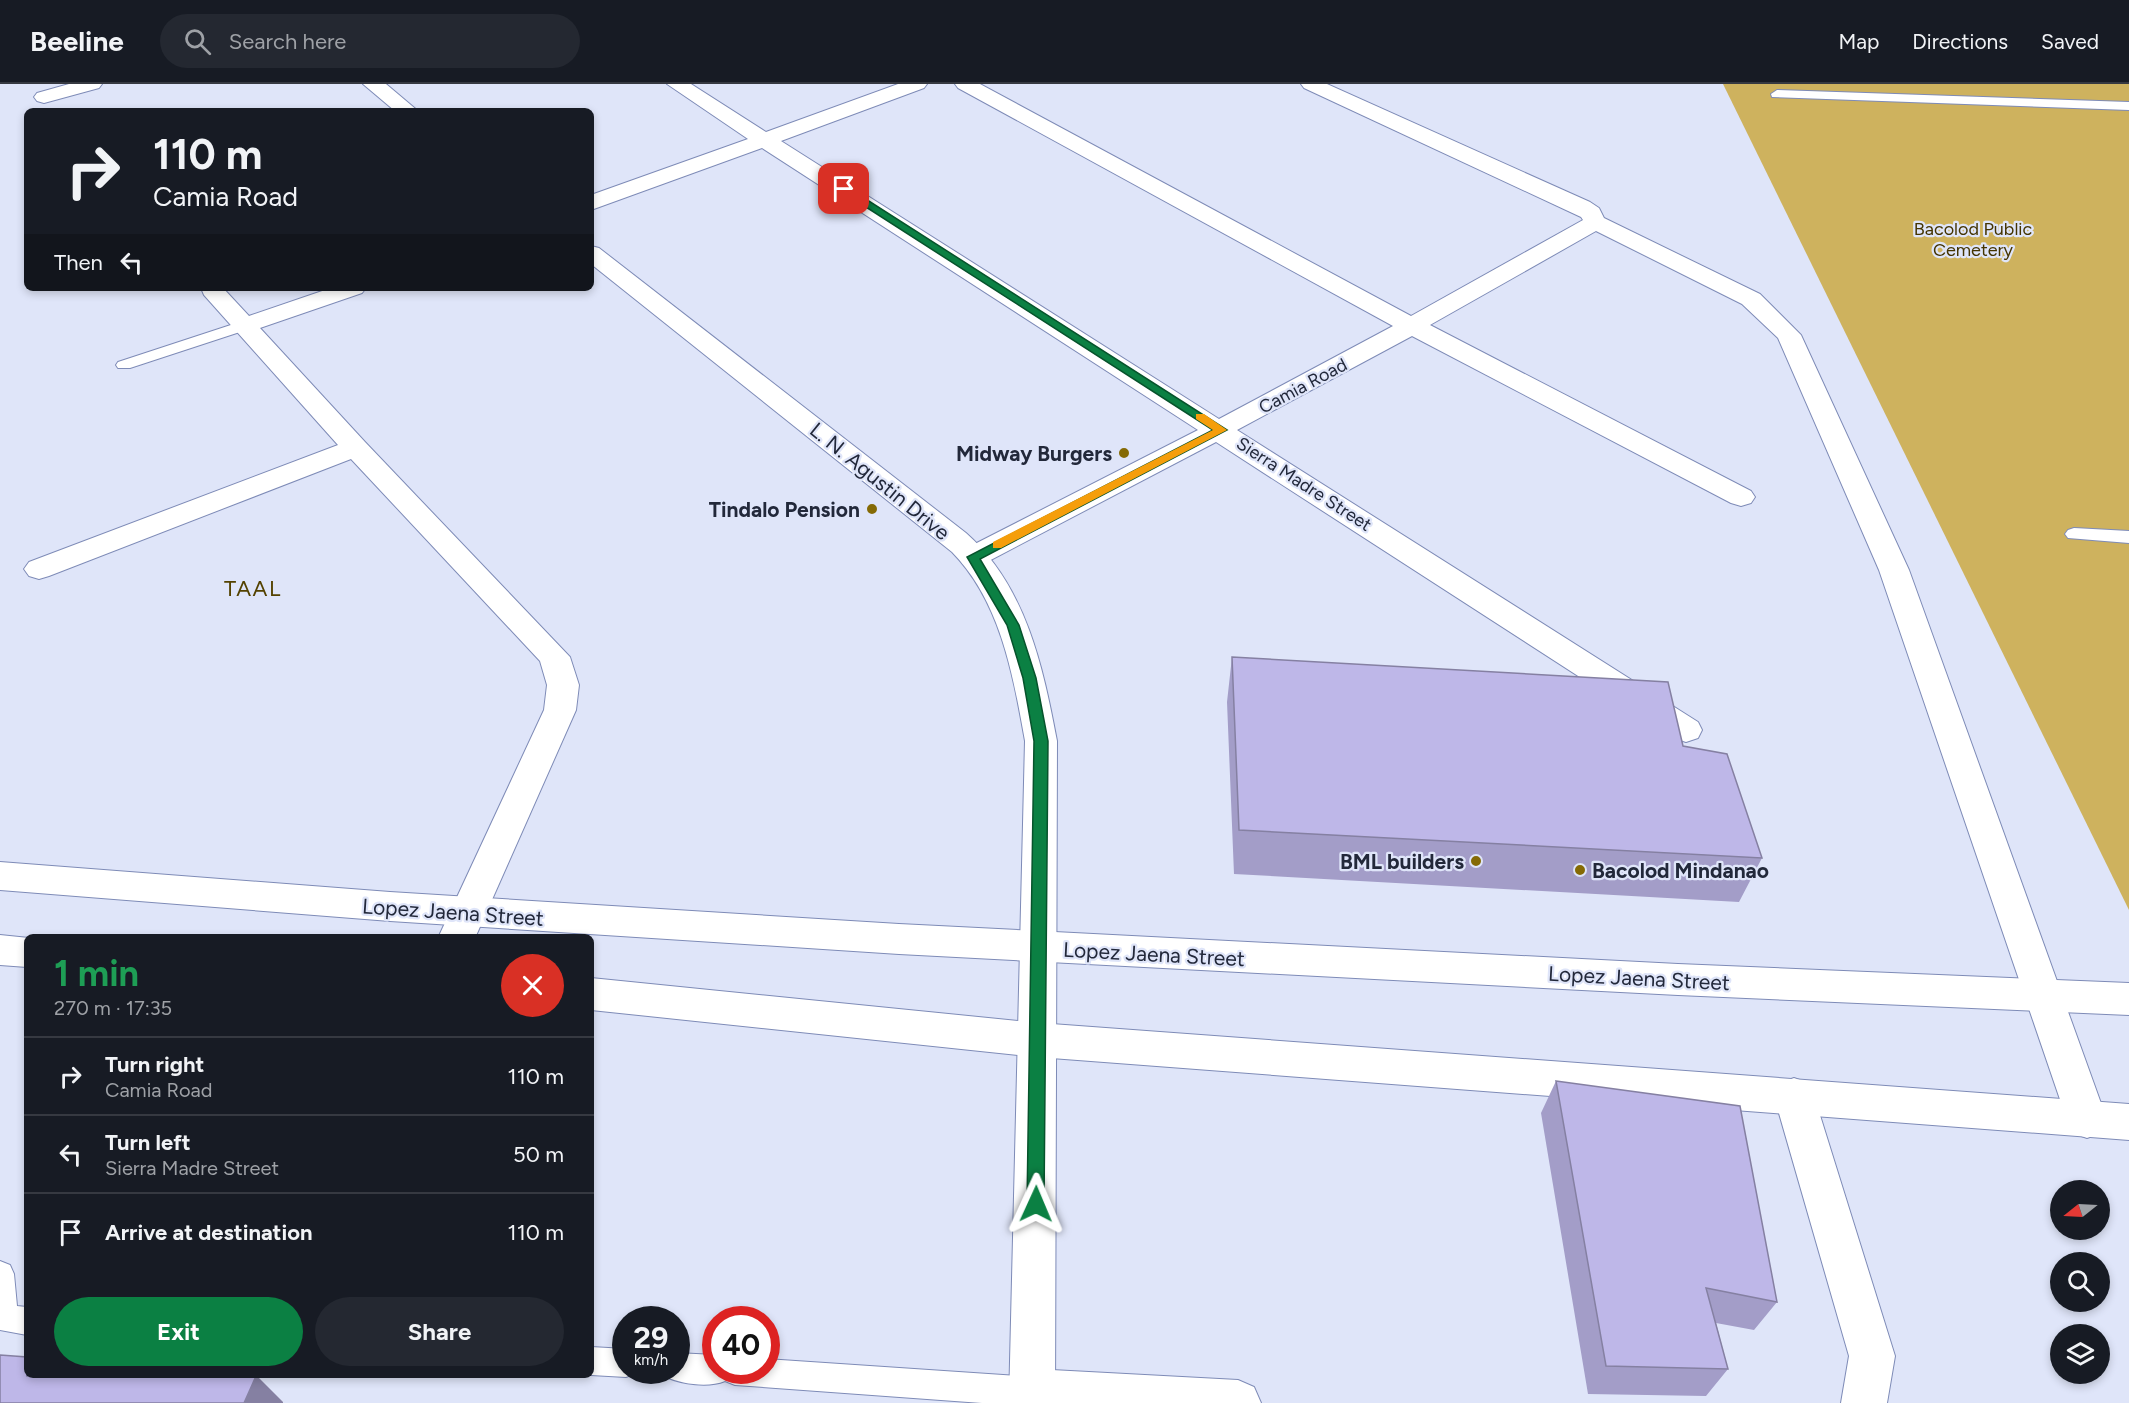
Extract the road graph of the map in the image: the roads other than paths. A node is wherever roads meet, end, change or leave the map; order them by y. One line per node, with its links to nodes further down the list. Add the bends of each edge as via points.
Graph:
1 (92, 84): 8 (street)
2 (373, 84): 10 (street)
3 (677, 84): 11 (street, Sierra Madre Street)
4 (917, 84): 11 (street)
5 (964, 84): 18 (street)
6 (1311, 84): 13 (street, via 1582,207)
7 (1777, 94): 9 (lane)
8 (44, 97)
9 (2129, 106)
10 (404, 108)
11 (764, 138): 12 (street); 20 (street, Sierra Madre Street)
12 (594, 201)
13 (1595, 222): 18 (street, Camia Road); 34 (street, via 1751,298 1789,334 1894,570)
14 (594, 255): 25 (street, L. N. Agustin Drive)
15 (213, 291): 17 (street)
16 (345, 291): 17 (street)
17 (243, 326): 19 (lane); 21 (street)
18 (1414, 327): 20 (street, Camia Road); 22 (street)
19 (124, 365)
20 (1221, 430): 25 (street, Camia Road); 27 (street, Sierra Madre Street)
21 (355, 448): 26 (street); 29 (street, via 554,657 563,686 560,710)
22 (1741, 497)
23 (2074, 534): 24 (lane)
24 (2129, 537)
25 (973, 557): 30 (street, L. N. Agustin Drive, via 1013,625 1030,678 1041,741)
26 (39, 569)
27 (1686, 730)
28 (0, 876): 29 (street, Lopez Jaena Street)
29 (462, 926): 30 (street, Lopez Jaena Street)
30 (1039, 948): 34 (street, Lopez Jaena Street); 36 (street, L. N. Agustin Drive)
31 (0, 950): 32 (street)
32 (24, 952)
33 (594, 994): 36 (street)
34 (2045, 996): 35 (street, Lopez Jaena Street); 38 (street)
35 (2129, 999)
36 (1038, 1040): 37 (street); 45 (street, L. N. Agustin Drive)
37 (1794, 1096): 38 (street); 47 (street, via 1872,1356)
38 (2087, 1119): 39 (street)
39 (2129, 1122)
40 (0, 1274): 41 (lane, via 3,1318)
41 (24, 1321)
42 (594, 1361): 43 (lane)
43 (612, 1362)
44 (780, 1375): 45 (lane)
45 (1033, 1397): 46 (street)
46 (1238, 1403)
47 (1864, 1403)

